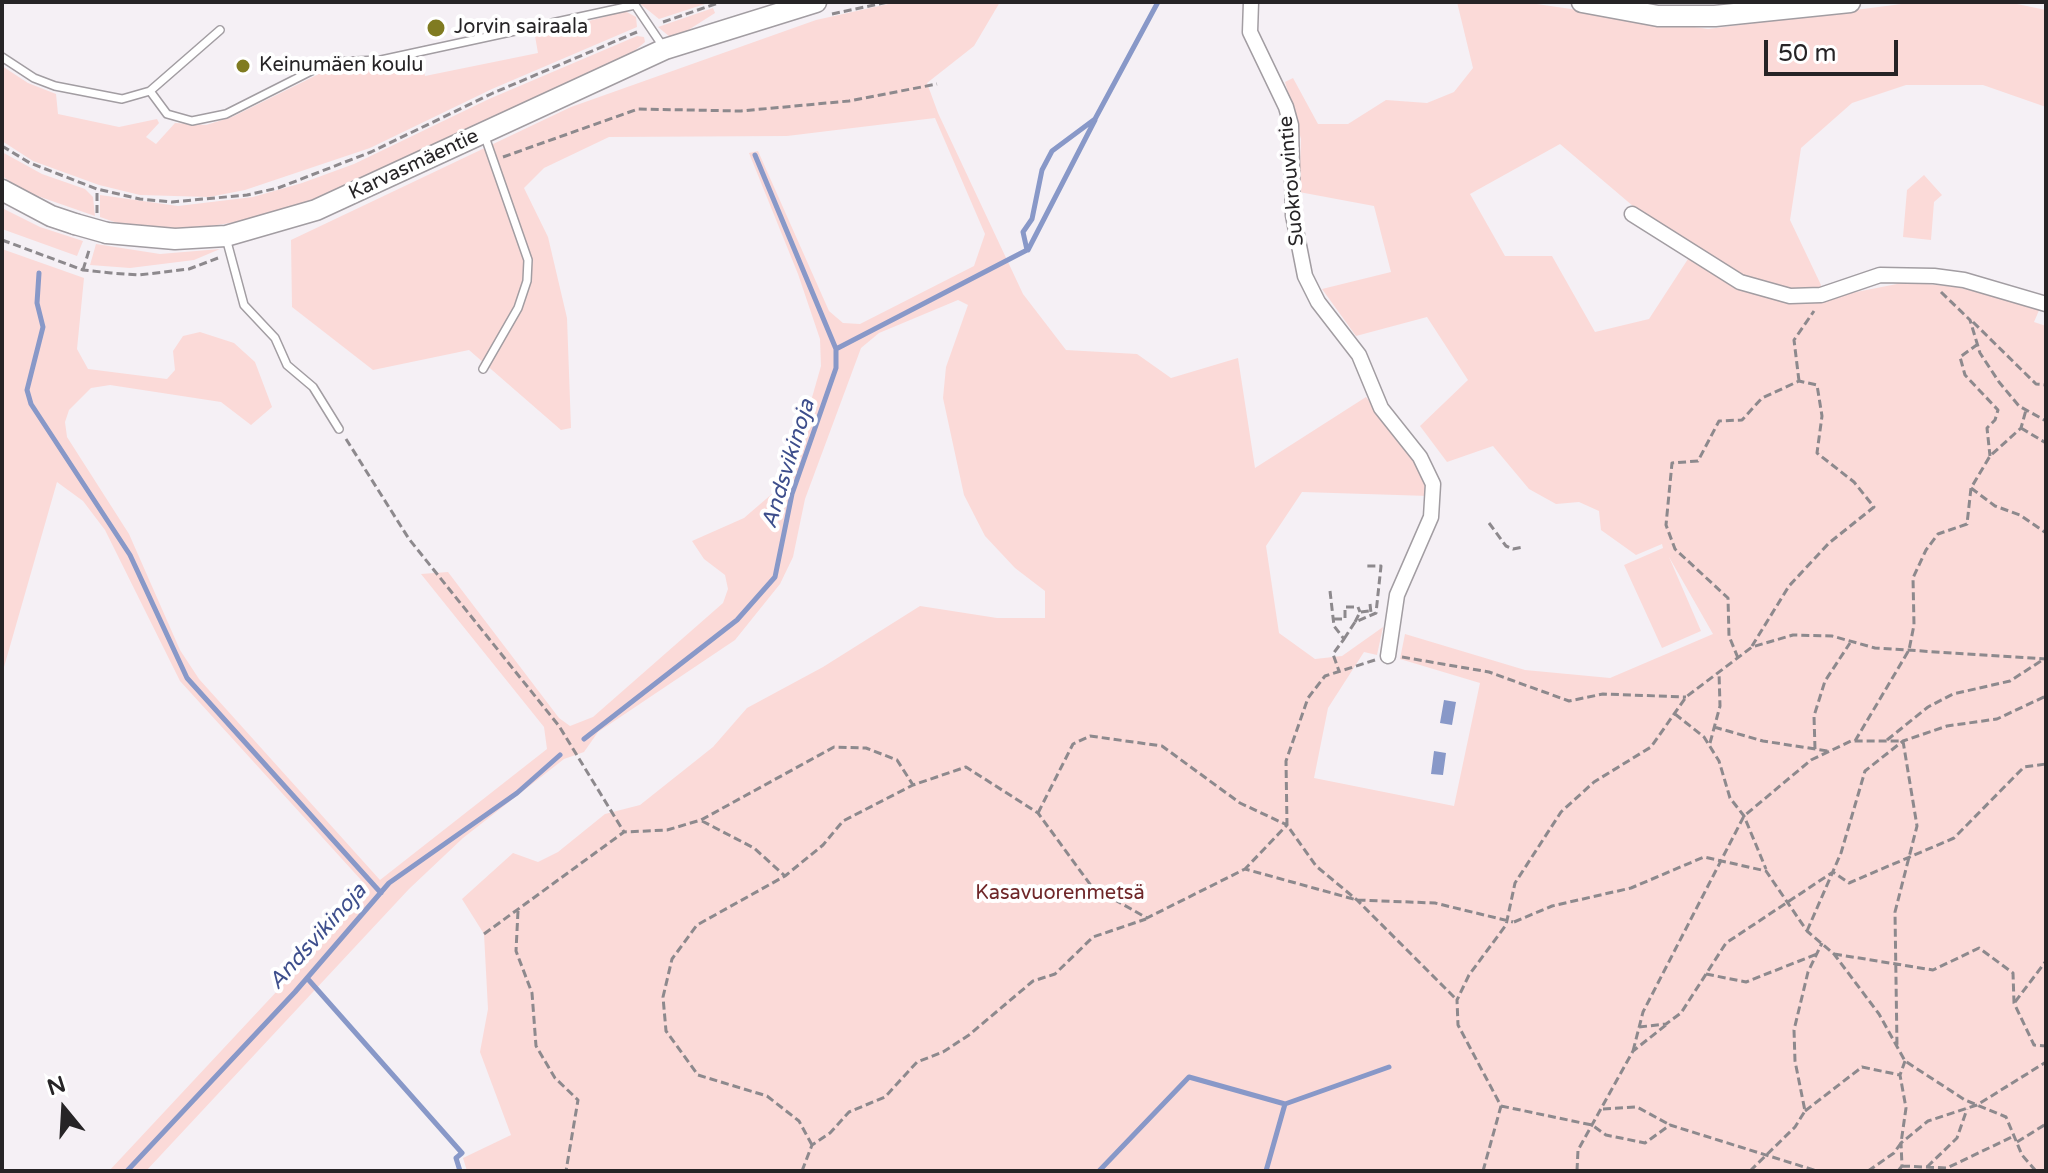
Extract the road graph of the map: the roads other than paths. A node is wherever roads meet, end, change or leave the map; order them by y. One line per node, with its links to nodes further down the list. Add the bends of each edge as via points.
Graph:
1 (1251, 2): 17 (street, Suokrouvintie, via 1250,32 1291,125 1293,215 1305,276 1359,355 1381,408 1420,457 1433,484 1431,517 1397,595)
2 (1582, 2): 3 (main road, via 1658,16)
3 (1850, 2)
4 (634, 4): 7 (lane); 9 (lane, via 394,57 329,62 226,114 192,121 167,114)
5 (824, 8): 7 (main road, Karvasmäentie)
6 (220, 30): 9 (lane)
7 (665, 49): 10 (main road, Karvasmäentie)
8 (2, 57): 9 (lane, via 34,78 80,92 122,99)
9 (150, 91)
10 (484, 132): 13 (main road, Karvasmäentie, via 329,205); 15 (lane, via 528,260 518,308)
11 (2, 190): 13 (main road, Karvasmäentie, bridge, via 51,216 99,231)
12 (1632, 214): 14 (street, via 1740,282 1790,296 1827,293 1880,275 1940,277)
13 (227, 245): 16 (lane, via 244,305 275,338 287,365 313,387)
14 (2046, 304)
15 (483, 369)
16 (339, 429)
17 (1388, 656)

